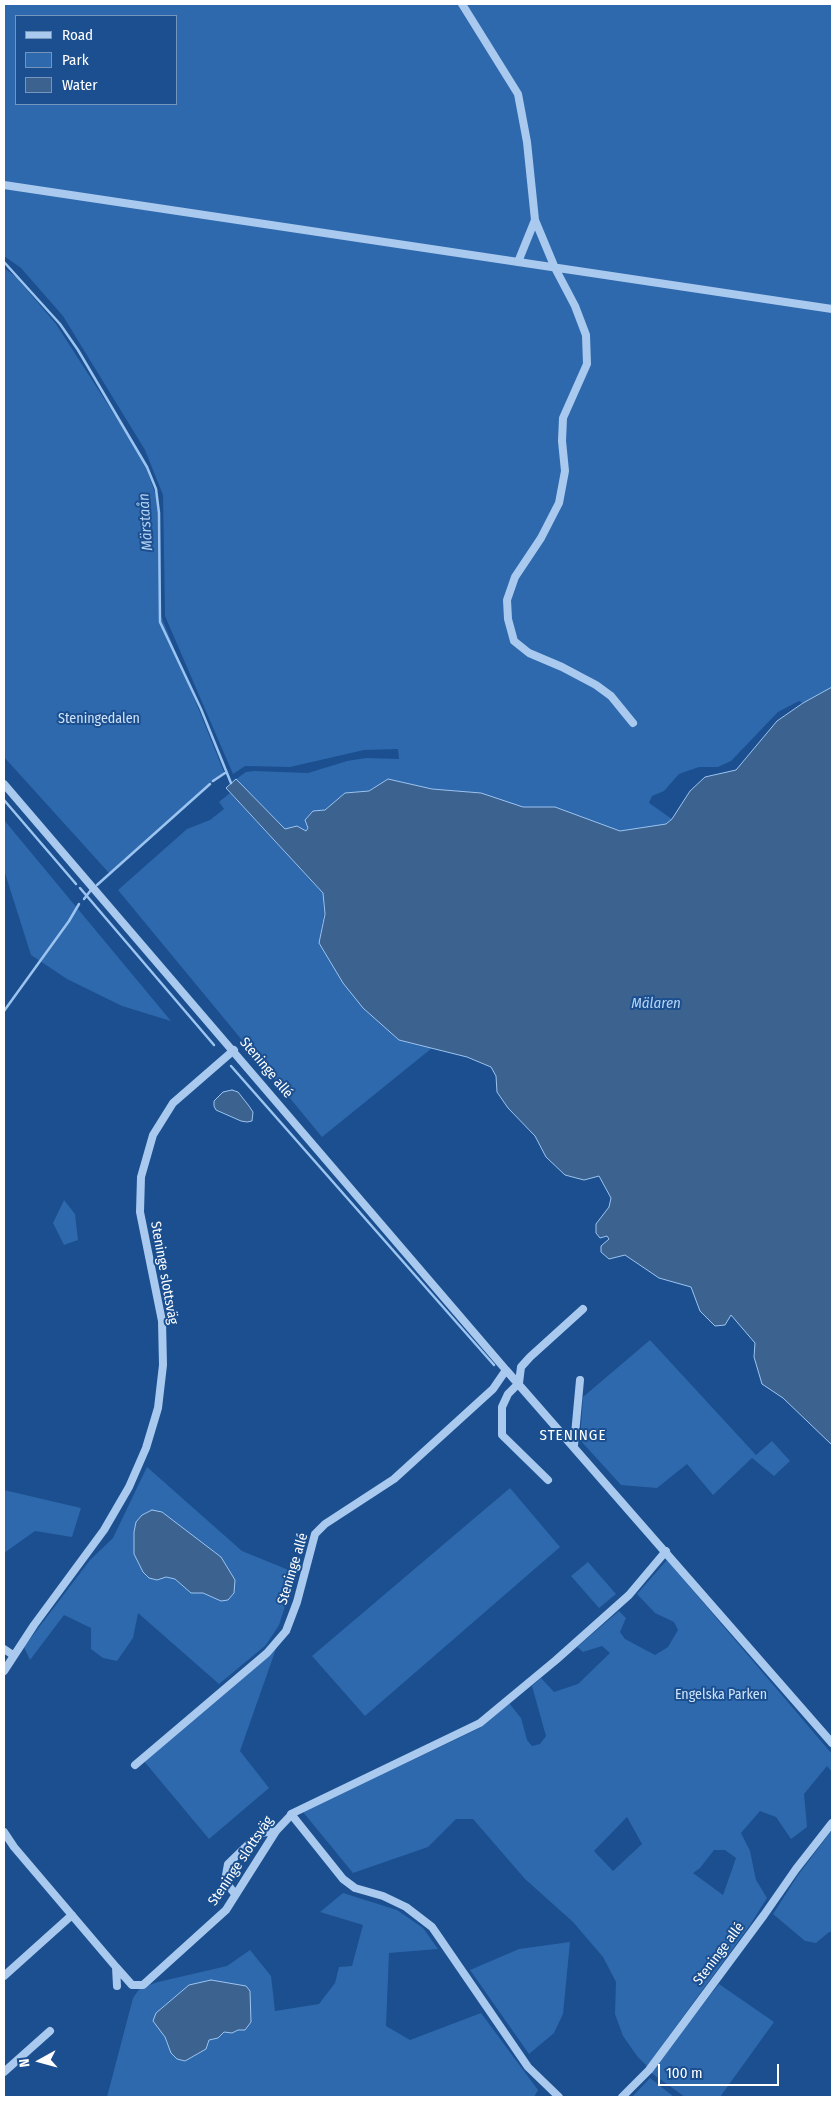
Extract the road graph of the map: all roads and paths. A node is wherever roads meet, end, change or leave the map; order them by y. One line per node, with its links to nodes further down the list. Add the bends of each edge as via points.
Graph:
1 (462, 4): 3 (street, via 518,94 527,142)
2 (4, 185): 4 (street)
3 (535, 220): 4 (street); 5 (street)
4 (518, 262): 5 (street)
5 (555, 268): 6 (street); 7 (street, via 576,306 586,335 587,364 563,418 565,471 559,503 515,577 507,600 508,619 514,641 529,653 596,685)
6 (832, 309)
7 (633, 723)
8 (4, 784): 9 (street, Steninge allé)
9 (234, 1050): 11 (street, Steninge allé); 18 (street, Steninge slottsväg, via 173,1103 153,1135 141,1177 140,1212 162,1321 158,1408 146,1448 129,1487 104,1530)
10 (583, 1309): 13 (street, via 530,1357 521,1368)
11 (506, 1370): 13 (street, Steninge allé); 21 (street, Steninge allé, via 493,1389 394,1479 315,1534 298,1602 286,1631 268,1653)
12 (580, 1380): 14 (street)
13 (519, 1383): 14 (street, Steninge allé); 15 (street, via 508,1394 502,1407 502,1435)
14 (574, 1445): 16 (street, Steninge allé)
15 (548, 1480)
16 (666, 1551): 20 (street, Steninge allé); 22 (street, via 629,1595 480,1723)
17 (4, 1649): 18 (street)
18 (13, 1655): 19 (street, Steninge slottsväg)
19 (4, 1671)
20 (832, 1743)
21 (135, 1765)
22 (291, 1814): 24 (street, Steninge slottsväg); 33 (street, Steninge slottsväg, via 343,1879 355,1888 406,1907 432,1927 528,2067)
23 (832, 1823): 34 (street, Steninge allé, via 649,2070)
24 (276, 1831): 26 (street, Steninge slottsväg); 26 (street, via 260,1834 228,1864 225,1880)
25 (4, 1832): 27 (street, Steninge slottsväg)
26 (235, 1894): 28 (street, Steninge slottsväg, via 226,1910 143,1985 132,1985)
27 (72, 1915): 28 (street, Steninge slottsväg); 29 (street)
28 (116, 1967): 30 (street)
29 (4, 1976)
30 (118, 1986)
31 (50, 2031): 32 (street)
32 (4, 2072)
33 (559, 2097)
34 (622, 2097)

